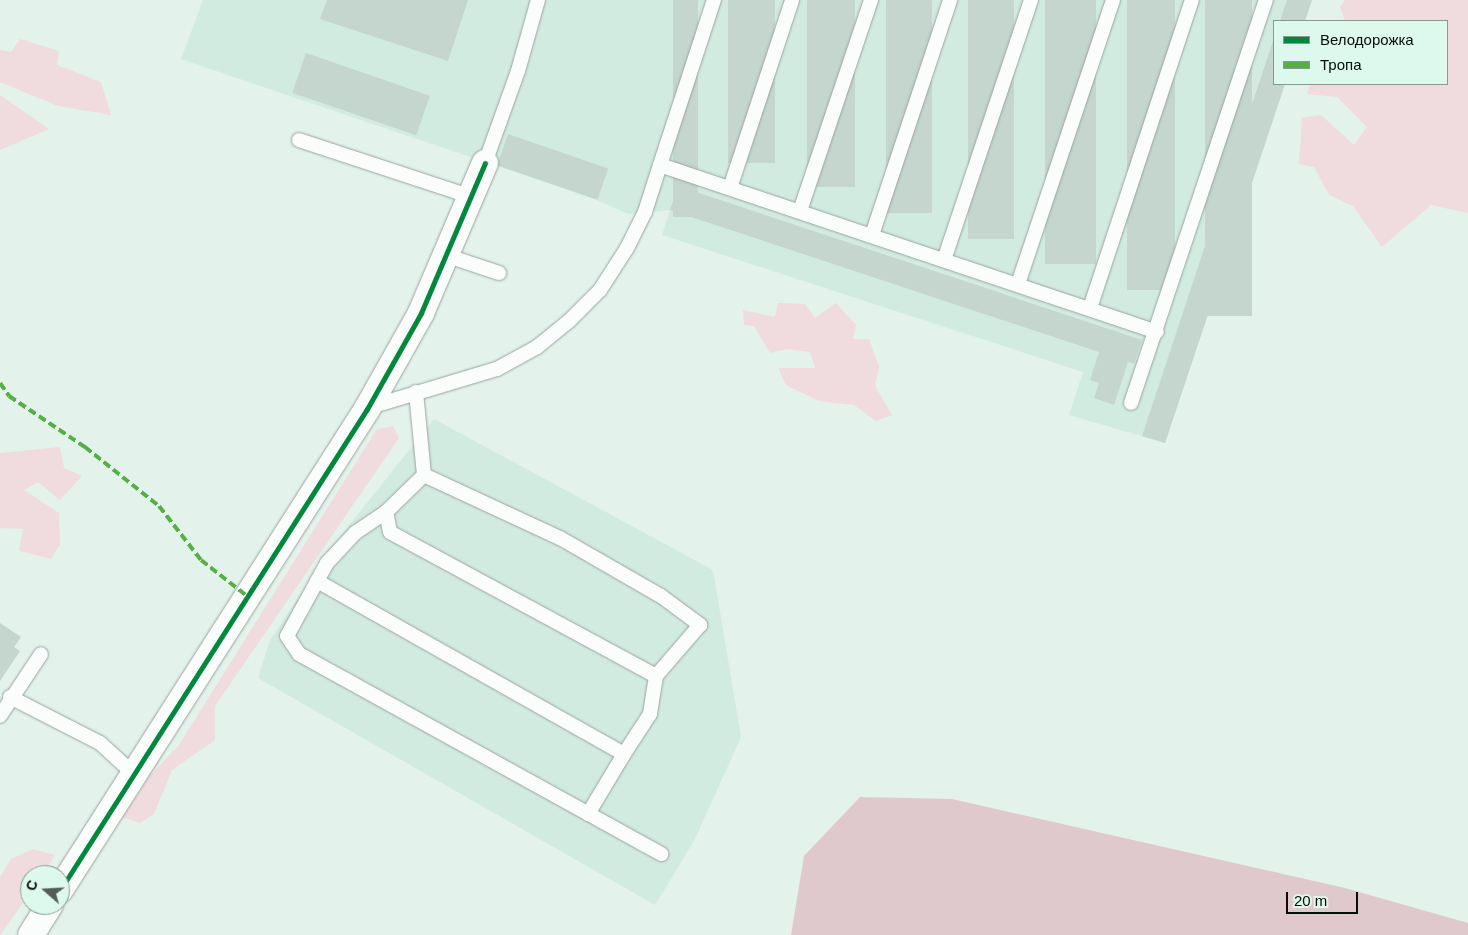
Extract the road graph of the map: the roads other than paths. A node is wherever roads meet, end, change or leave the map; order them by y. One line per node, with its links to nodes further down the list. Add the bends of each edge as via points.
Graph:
1 (538, 0): 11 (lane, via 518,71)
2 (714, 0): 12 (lane)
3 (792, 0): 13 (lane)
4 (871, 0): 15 (lane)
5 (950, 0): 16 (lane)
6 (1031, 0): 18 (lane)
7 (1113, 0): 20 (lane)
8 (1192, 0): 21 (lane)
9 (1266, 0): 22 (lane)
10 (299, 140): 14 (lane)
11 (485, 163): 14 (street)
12 (660, 165): 13 (lane); 23 (lane, via 645,212 627,248 600,290 569,321 537,347 497,369)
13 (730, 188): 15 (lane)
14 (472, 197): 17 (street)
15 (800, 211): 16 (lane)
16 (872, 236): 18 (lane)
17 (448, 256): 19 (lane); 25 (street, via 421,312)
18 (944, 260): 20 (lane)
19 (499, 273)
20 (1018, 284): 21 (lane)
21 (1090, 308): 22 (lane)
22 (1156, 332): 24 (lane)
23 (416, 392): 25 (lane); 26 (lane)
24 (1131, 403)
25 (366, 409): 34 (street)
26 (424, 475): 27 (lane); 30 (lane, via 560,538 661,596 700,625)
27 (386, 512): 28 (lane, via 355,533 327,563); 30 (lane, via 390,532)
28 (318, 581): 33 (lane); 35 (lane, via 287,636 299,654)
29 (41, 654): 31 (lane)
30 (656, 676): 33 (lane, via 650,714)
31 (10, 697): 32 (lane); 34 (lane, via 100,743)
32 (0, 716)
33 (624, 754): 35 (lane)
34 (134, 774): 37 (street)
35 (588, 814): 36 (lane)
36 (662, 854)
37 (70, 874)
38 (44, 915): 39 (street)
39 (31, 935)

